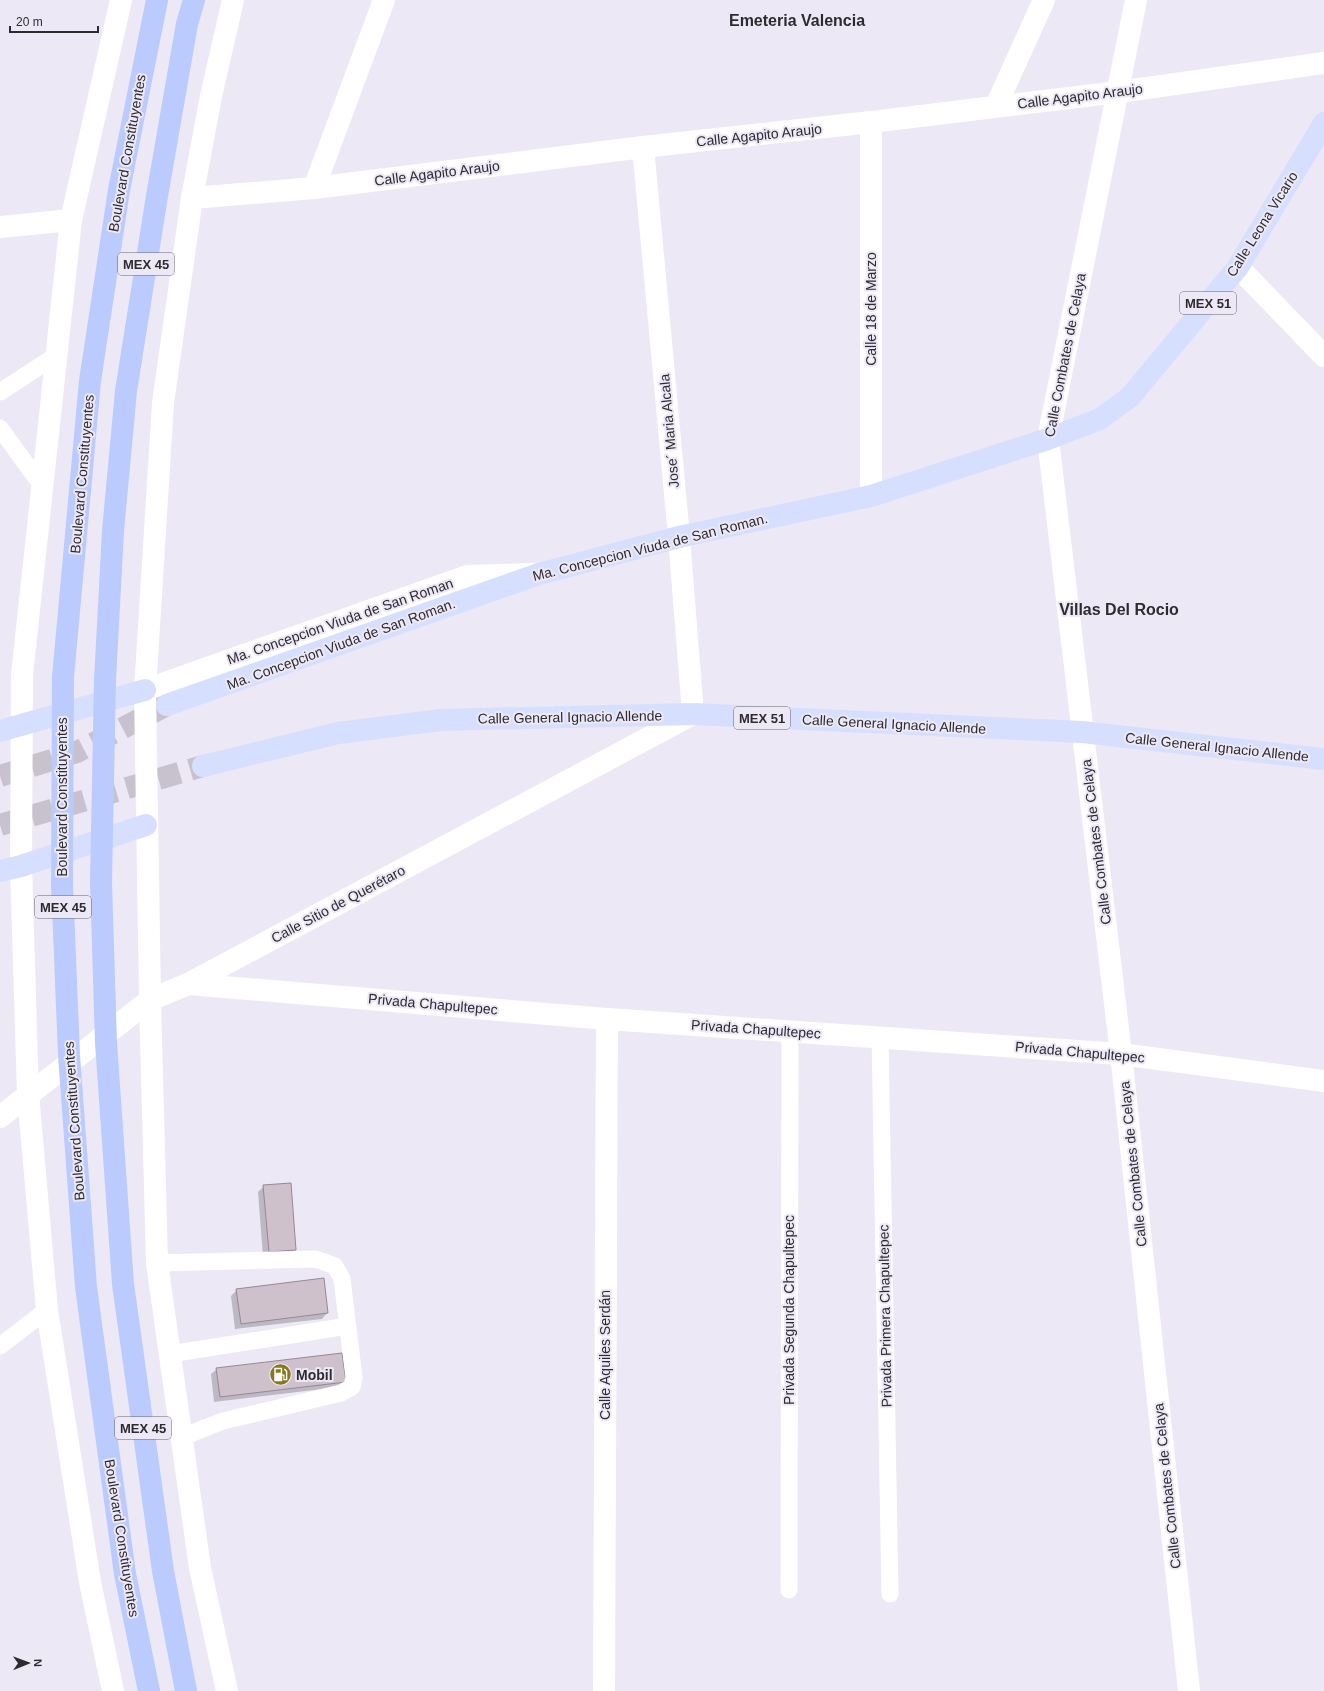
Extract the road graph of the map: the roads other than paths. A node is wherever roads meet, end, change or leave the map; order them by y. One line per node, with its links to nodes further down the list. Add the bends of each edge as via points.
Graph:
1 (121, 0): 16 (street)
2 (157, 0): 57 (highway, Boulevard Constituyentes / MEX 45, via 119,190 90,381 63,677 62,884 70,1063 86,1287 125,1574)
3 (194, 0): 58 (highway, MEX 45, via 187,24 126,391 113,531 104,719 101,882 106,1043 123,1284 163,1571)
4 (233, 0): 15 (street, via 210,96)
5 (384, 0): 14 (street)
6 (1044, 0): 10 (street)
7 (1136, 0): 9 (street, Calle Combates de Celaya)
8 (1324, 63): 9 (street, Calle Agapito Araujo)
9 (1118, 92): 10 (street, Calle Agapito Araujo); 23 (street, Calle Combates de Celaya)
10 (996, 106): 11 (street, Calle Agapito Araujo)
11 (871, 122): 13 (street, Calle Agapito Araujo); 25 (street, Calle 18 de Marzo)
12 (1324, 123): 18 (main road, Calle Leona Vicario / MEX 51)
13 (643, 147): 14 (street, Calle Agapito Araujo); 26 (street, Jose´ Maria Alcala)
14 (314, 188): 15 (street, Calle Agapito Araujo)
15 (192, 198): 28 (street, via 163,403)
16 (71, 220): 17 (street); 19 (street)
17 (0, 227)
18 (1238, 267): 20 (street); 23 (main road, Calle Leona Vicario / MEX 51, via 1130,397 1100,419)
19 (57, 355): 21 (lane); 24 (street)
20 (1324, 356)
21 (0, 392)
22 (0, 428): 24 (lane)
23 (1048, 440): 25 (main road, Ma. Concepcion Viuda de San Roman. / MEX 51); 33 (street, Calle Combates de Celaya)
24 (42, 486): 31 (street, via 22,675)
25 (871, 496): 26 (main road, Ma. Concepcion Viuda de San Roman. / MEX 51)
26 (679, 537): 27 (main road, Ma. Concepcion Viuda de San Roman. / MEX 51); 30 (street, Jose´ Maria Alcala)
27 (539, 574): 28 (street, Ma. Concepcion Viuda de San Roman, via 467,576); 29 (main road, Ma. Concepcion Viuda de San Roman. / MEX 51)
28 (145, 690): 31 (main road); 36 (street)
29 (167, 705)
30 (693, 714): 33 (main road, Calle General Ignacio Allende / MEX 51); 35 (main road, Calle General Ignacio Allende / MEX 51, via 442,720 338,733); 39 (street, Calle Sitio de Querétaro)
31 (21, 725): 32 (main road); 37 (street)
32 (0, 732)
33 (1082, 732): 34 (main road, Calle General Ignacio Allende / MEX 51); 44 (street, Calle Combates de Celaya)
34 (1324, 759)
35 (203, 766)
36 (146, 825): 37 (main road); 40 (street)
37 (21, 866): 38 (main road); 46 (street)
38 (0, 870)
39 (188, 984): 40 (street, Calle Sitio de Querétaro); 41 (street, Privada Chapultepec)
40 (150, 1000): 46 (street, Calle Sitio de Querétaro); 48 (street)
41 (607, 1019): 42 (street, Privada Chapultepec); 60 (street, Calle Aquiles Serdán)
42 (790, 1031): 43 (street, Privada Chapultepec); 54 (lane, Privada Segunda Chapultepec)
43 (880, 1037): 44 (street, Privada Chapultepec); 55 (lane, Privada Primera Chapultepec)
44 (1121, 1054): 45 (street, Privada Chapultepec); 61 (street, Calle Combates de Celaya)
45 (1324, 1081)
46 (28, 1094): 47 (street, Calle Sitio de Querétaro); 49 (street)
47 (0, 1117)
48 (157, 1263): 50 (lane, via 316,1259 335,1266 342,1279); 52 (street)
49 (47, 1310): 51 (lane); 56 (street, via 90,1582)
50 (348, 1326): 52 (lane); 53 (lane, via 354,1377 352,1387 341,1393 223,1421)
51 (0, 1346)
52 (170, 1354): 53 (street)
53 (182, 1438): 59 (street, via 200,1568)
54 (789, 1590)
55 (890, 1594)
56 (113, 1691)
57 (149, 1691)
58 (186, 1691)
59 (227, 1691)
60 (604, 1691)
61 (1189, 1691)

